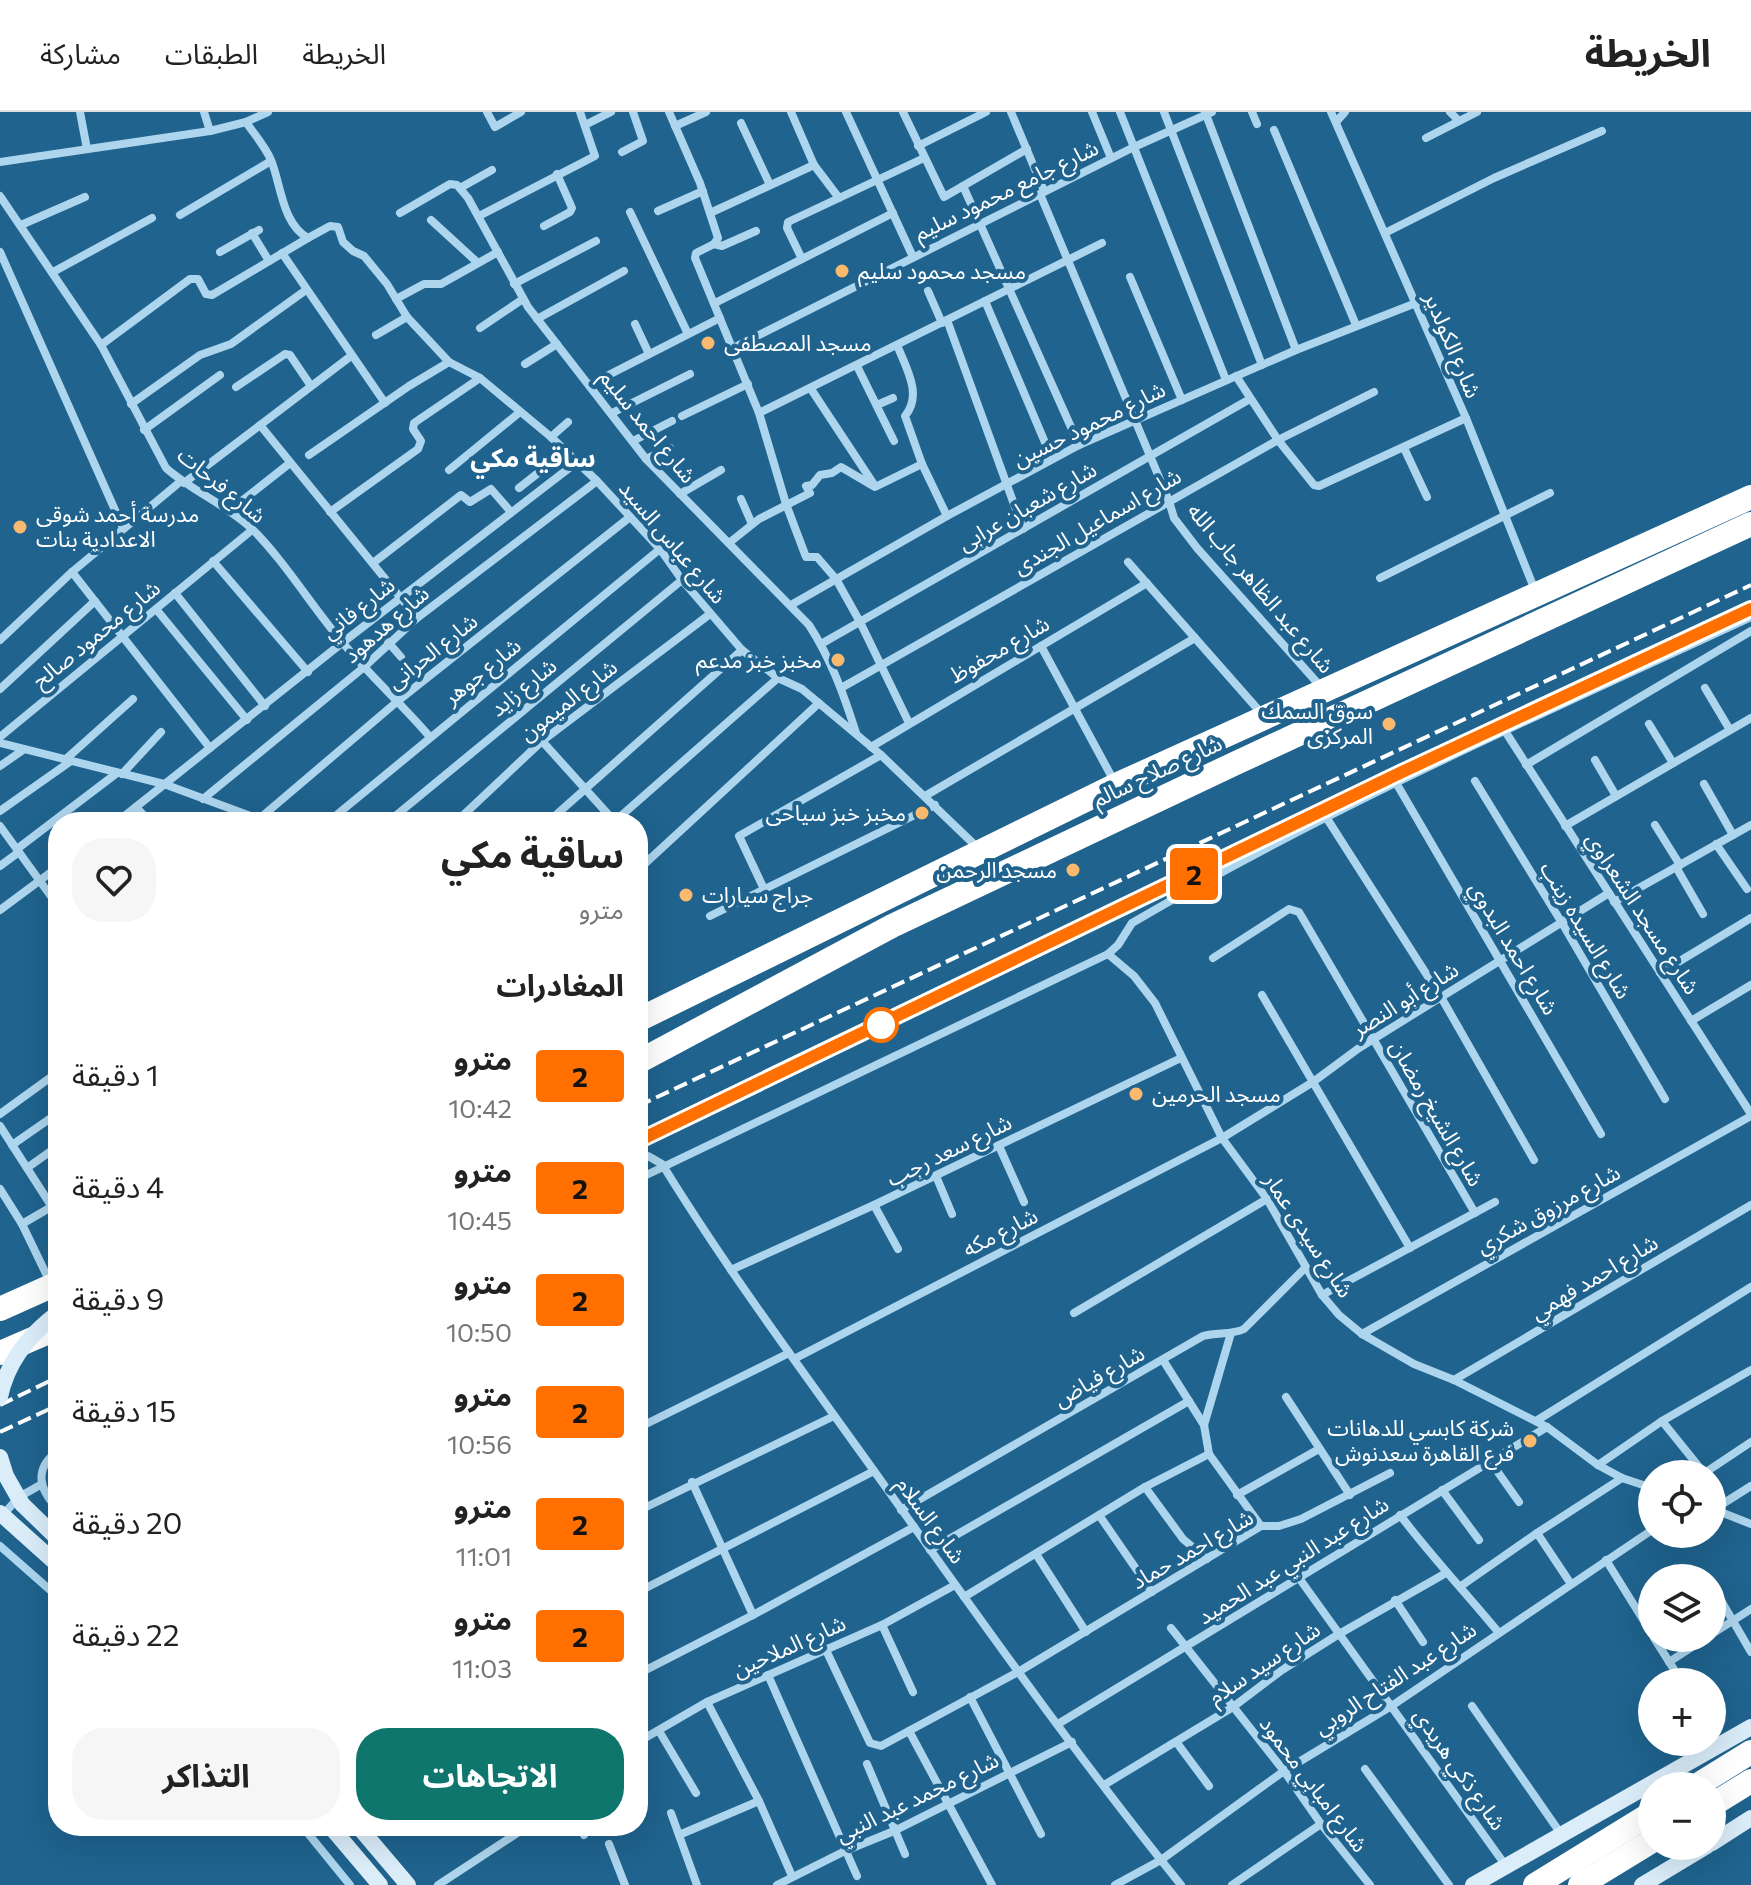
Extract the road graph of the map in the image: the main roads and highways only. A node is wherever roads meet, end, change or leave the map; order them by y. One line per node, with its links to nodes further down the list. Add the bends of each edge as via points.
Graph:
1 (1751, 497): 3 (highway, شارع صلاح سالم)
2 (1751, 524): 4 (highway, شارع صلاح سالم)
3 (1355, 677): 4 (highway); 5 (highway, شارع صلاح سالم, via 1116,785)
4 (1367, 702): 7 (highway, شارع صلاح سالم)
5 (860, 912): 6 (highway, شارع صلاح سالم); 7 (highway, via 857,926)
6 (829, 927): 8 (highway, via 846,936); 9 (highway, شارع صلاح سالم)
7 (869, 938): 8 (highway, شارع صلاح سالم)
8 (845, 951): 10 (highway, شارع صلاح سالم)
9 (648, 1015)
10 (648, 1057)
11 (48, 1288): 12 (highway)
12 (3, 1308): 16 (highway, via 20,1335)
13 (48, 1322): 18 (main road, bridge, via 20,1349)
14 (0, 1332): 17 (highway)
15 (48, 1332): 16 (highway)
16 (31, 1340): 17 (highway)
17 (0, 1352)
18 (0, 1397)
19 (0, 1457): 20 (main road, bridge)
20 (8, 1516): 21 (main road); 22 (main road, bridge)
21 (48, 1534)
22 (48, 1555)
23 (1751, 1727): 24 (main road)
24 (1726, 1735)
25 (1751, 1752): 27 (highway)
26 (1687, 1756): 39 (main road)
27 (1719, 1772)
28 (1751, 1781): 29 (highway)
29 (1726, 1796)
30 (1751, 1818): 32 (main road)
31 (1638, 1822): 40 (highway)
32 (1726, 1834)
33 (338, 1836): 37 (main road)
34 (367, 1836): 38 (main road)
35 (1638, 1850): 41 (highway)
36 (1683, 1860): 42 (main road)
37 (380, 1885)
38 (408, 1885)
39 (1473, 1885)
40 (1535, 1885)
41 (1580, 1885)
42 (1642, 1885)

